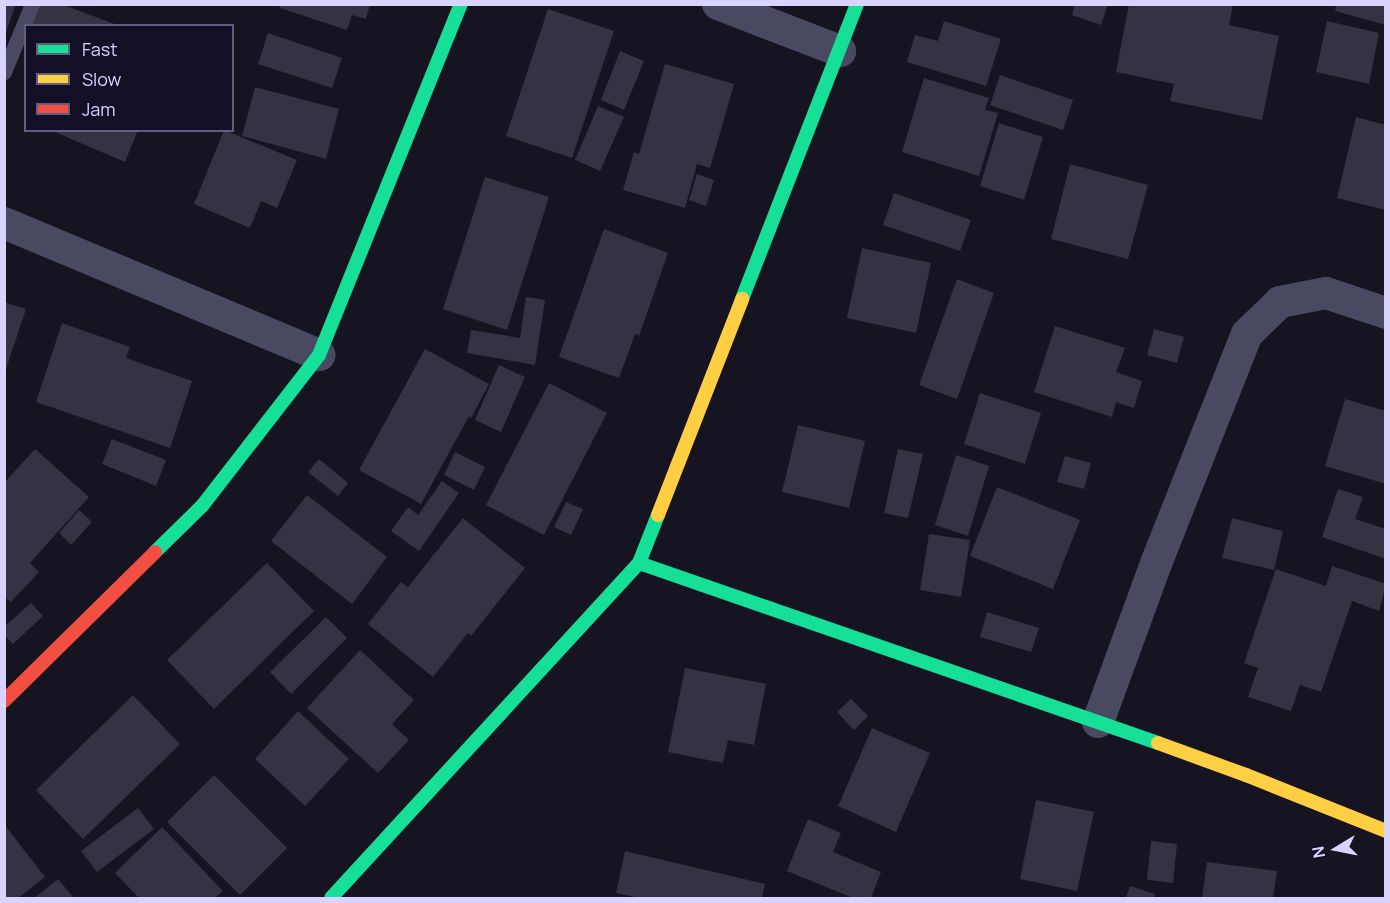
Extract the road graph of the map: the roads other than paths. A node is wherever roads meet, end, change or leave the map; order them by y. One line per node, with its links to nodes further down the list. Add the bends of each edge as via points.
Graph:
1 (32, 4): 6 (lane)
2 (461, 4): 9 (street)
3 (718, 4): 5 (street)
4 (857, 4): 5 (street)
5 (840, 51): 10 (street)
6 (4, 72)
7 (4, 223): 9 (street)
8 (1386, 313): 12 (street, via 1326,293 1280,302 1247,334)
9 (319, 355): 11 (street, via 202,506)
10 (639, 563): 12 (street); 14 (street)
11 (4, 701)
12 (1098, 722): 13 (street)
13 (1386, 831)
14 (331, 898)

